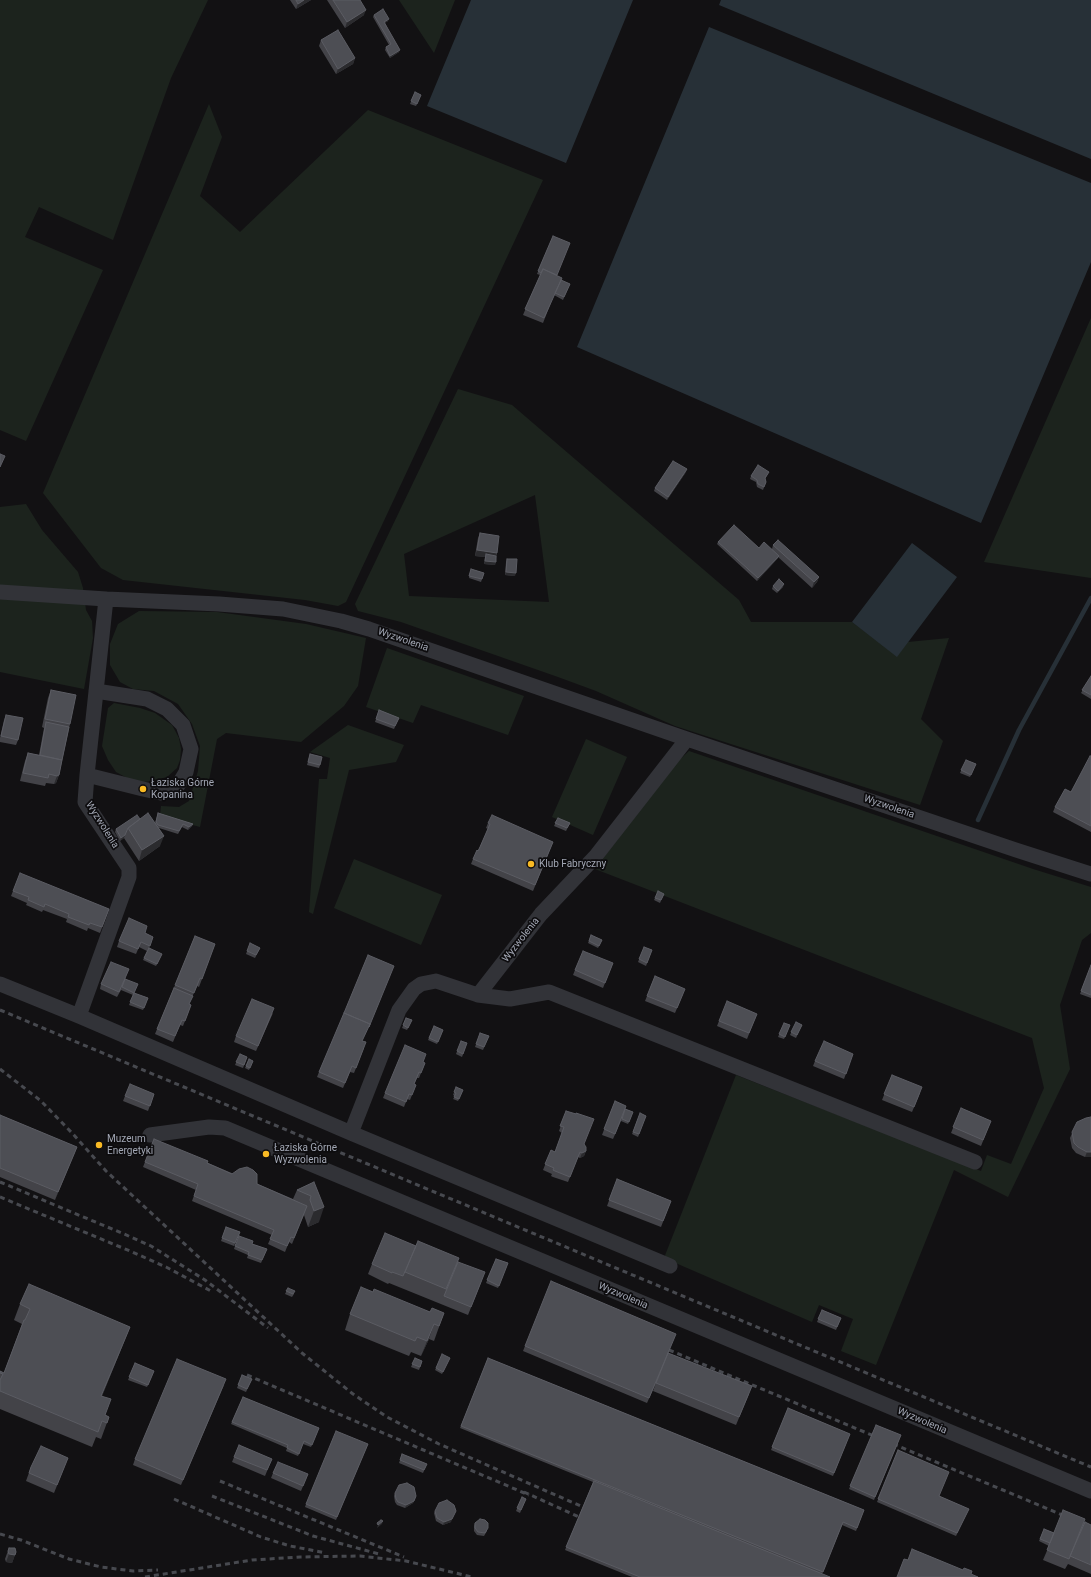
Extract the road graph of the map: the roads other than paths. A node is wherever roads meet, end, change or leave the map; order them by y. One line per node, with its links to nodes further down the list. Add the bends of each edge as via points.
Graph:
1 (0, 592): 2 (street, Wyzwolenia)
2 (106, 599): 3 (street, Wyzwolenia); 4 (street, Wyzwolenia, via 282,609 341,621 369,628)
3 (96, 691): 5 (street, Wyzwolenia); 5 (street, via 147,699 167,709 183,725 191,748 186,772 176,787 161,793)
4 (687, 739): 6 (street, Wyzwolenia); 8 (street, Wyzwolenia, via 595,856 541,914)
5 (87, 775): 9 (street, Wyzwolenia, via 85,802 129,868 129,877)
6 (1091, 874)
7 (0, 984): 9 (street)
8 (478, 995): 10 (street, via 436,981 420,984 414,989 399,1010); 12 (street, via 510,999 549,992)
9 (79, 1016): 10 (street)
10 (351, 1133): 13 (street)
11 (150, 1135): 14 (street, Wyzwolenia, via 209,1127 225,1128)
12 (975, 1162)
13 (670, 1266)
14 (1091, 1491)

